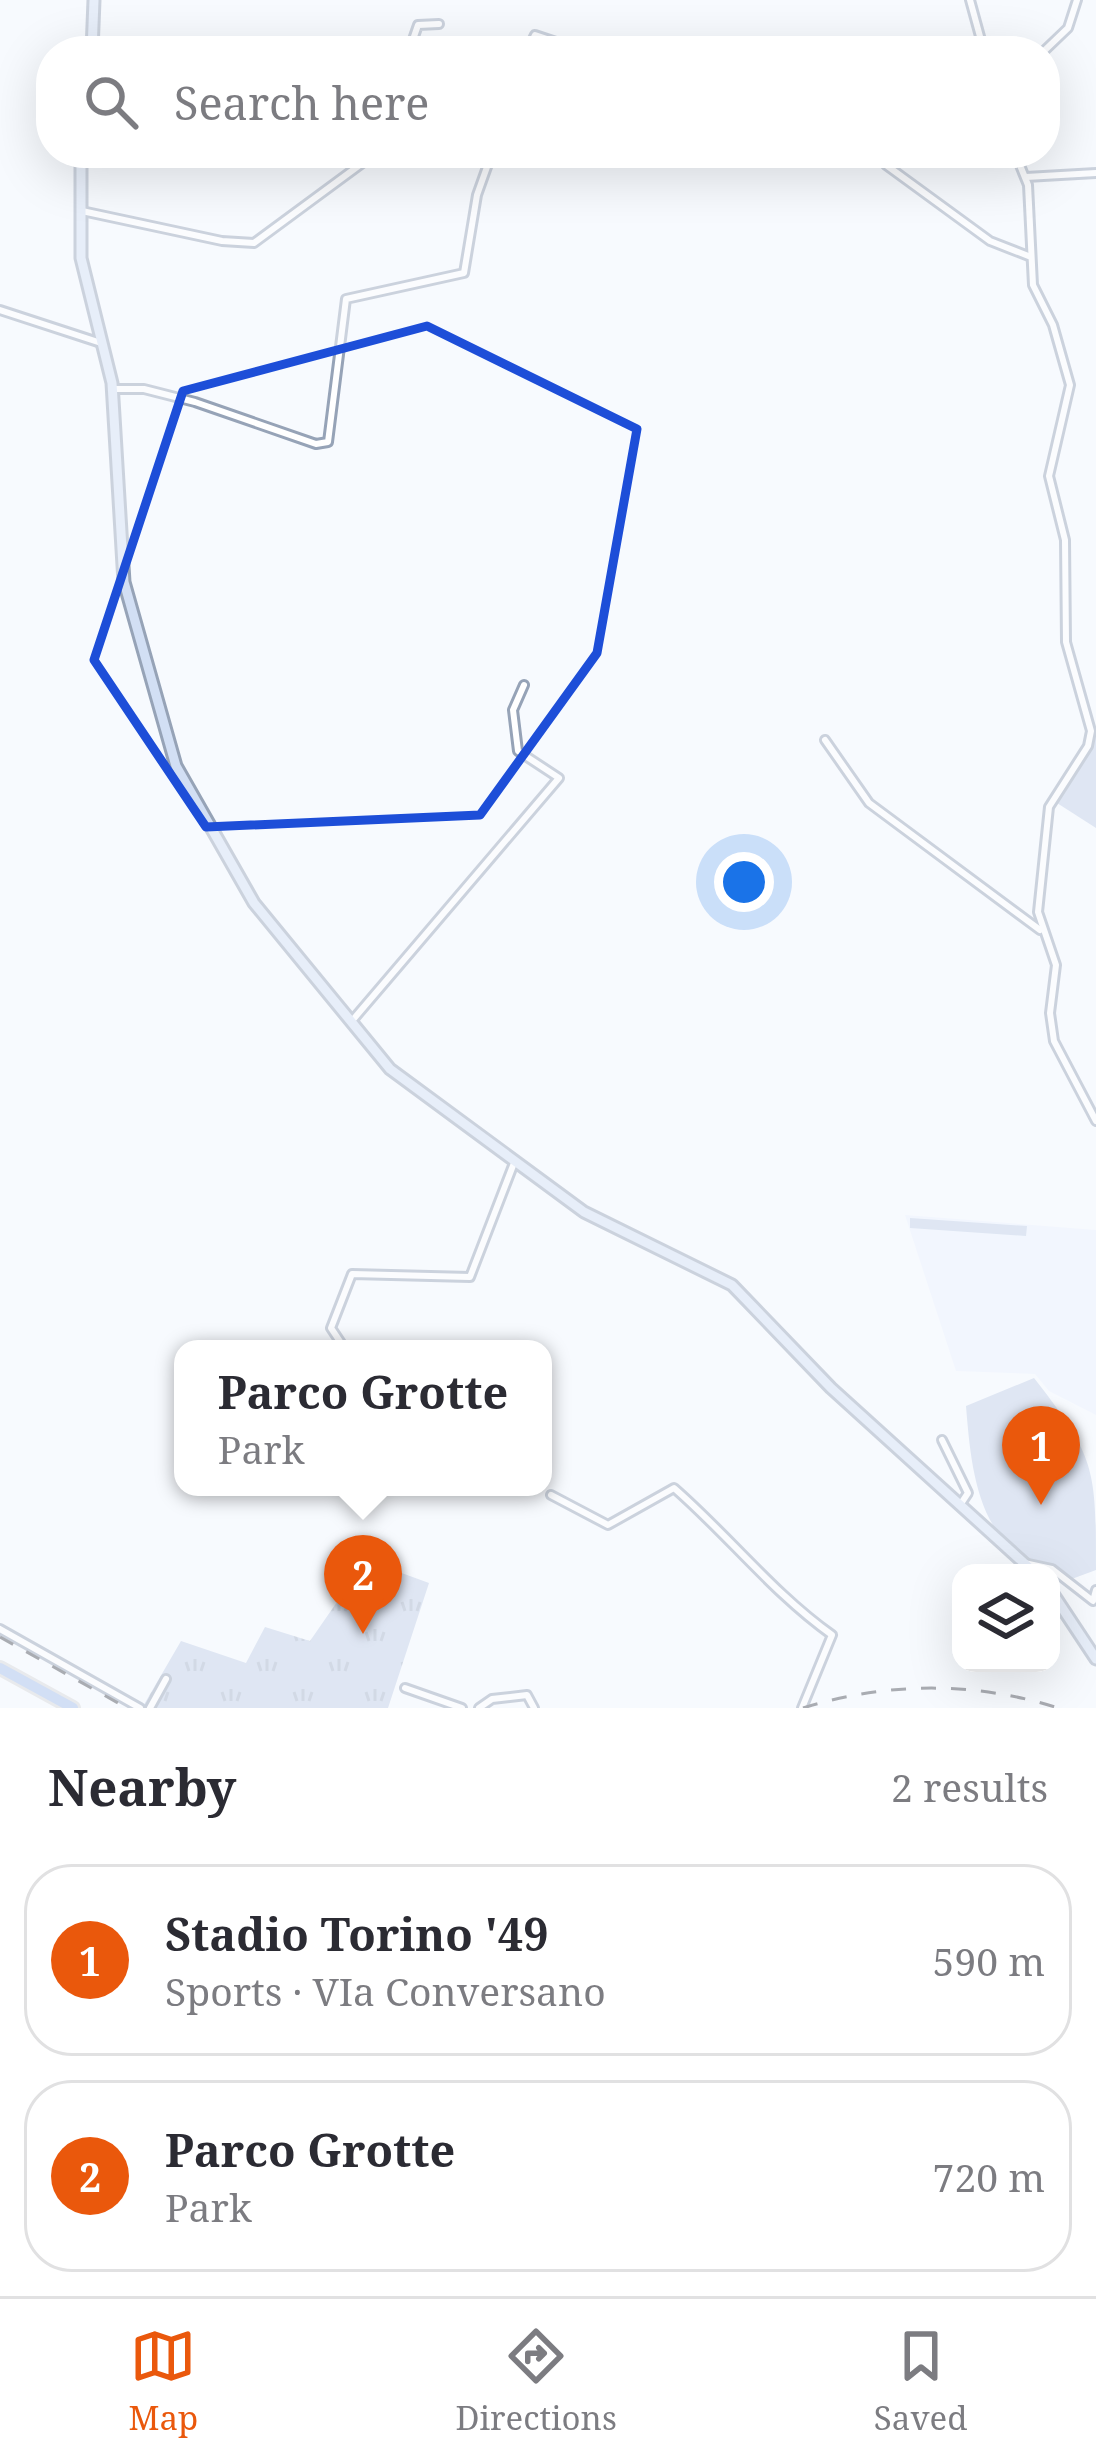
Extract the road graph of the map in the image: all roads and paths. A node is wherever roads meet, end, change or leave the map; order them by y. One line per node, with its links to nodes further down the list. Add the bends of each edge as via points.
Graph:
1 (94, 0): 5 (main road)
2 (970, 0): 7 (street)
3 (1077, 0): 8 (street)
4 (439, 24): 6 (street, via 416,27)
5 (93, 36)
6 (413, 36)
7 (980, 36)
8 (1060, 36)
9 (80, 168): 16 (main road)
10 (355, 168): 16 (street, via 248,244)
11 (487, 168): 20 (street, via 464,272 346,299 328,442 154,391)
12 (890, 168): 17 (street, via 990,241)
13 (1022, 168): 15 (street)
14 (1096, 173): 15 (street)
15 (1026, 177): 17 (street)
16 (78, 210): 19 (main road)
17 (1031, 257): 23 (street, via 1033,285 1070,385 1049,476 1066,540 1066,642 1091,731 1048,807 1038,903)
18 (0, 310): 19 (street)
19 (98, 342): 20 (main road)
20 (113, 389): 24 (main road, via 119,557 167,743 254,902)
21 (524, 685): 24 (street, via 512,710 518,751 560,778)
22 (826, 740): 23 (street, via 869,803)
23 (1043, 931): 25 (street, via 1056,965 1054,1041)
24 (350, 1024): 26 (main road, via 390,1069)
25 (1096, 1121)
26 (514, 1163): 27 (street, via 470,1277 352,1274 331,1328); 30 (main road, via 584,1212 732,1285)
27 (339, 1340)
28 (942, 1441): 30 (street, via 968,1493)
29 (552, 1496): 45 (street, via 608,1525 674,1488 832,1636)
30 (960, 1504): 31 (main road)
31 (1024, 1563): 32 (street, via 1052,1569 1093,1601)
32 (1096, 1590)
33 (1060, 1605): 35 (main road)
34 (0, 1629): 40 (street)
35 (1096, 1659)
36 (0, 1668): 39 (main road)
37 (166, 1679): 41 (street)
38 (405, 1688): 42 (street)
39 (73, 1708)
40 (140, 1708)
41 (150, 1708)
42 (461, 1708)
43 (479, 1708): 44 (street, via 527,1695)
44 (534, 1708)
45 (802, 1708)

